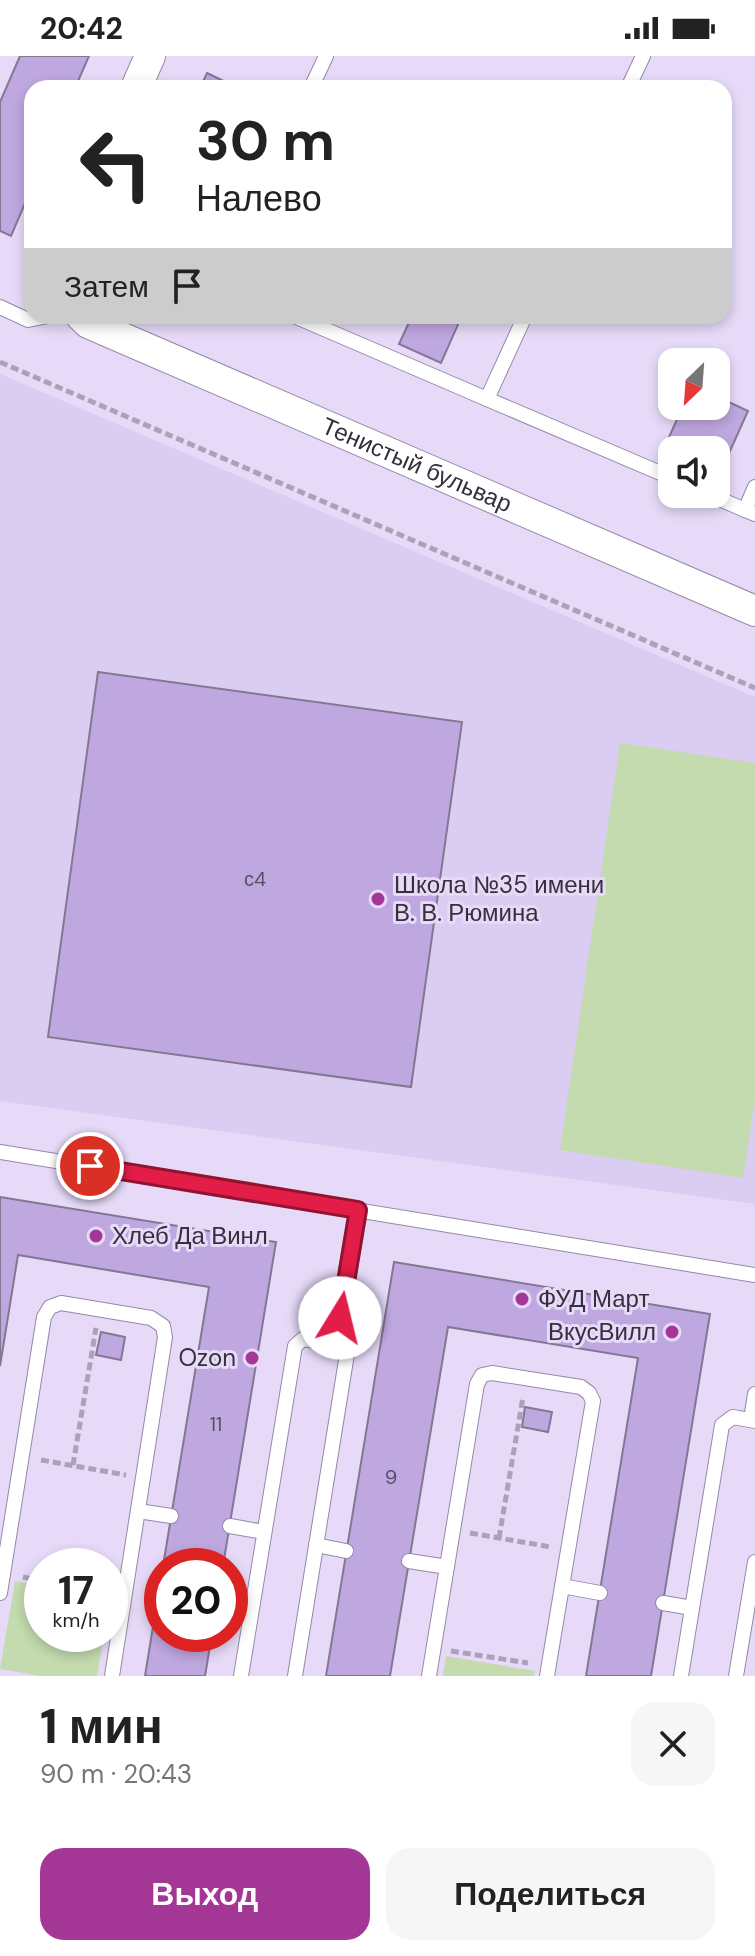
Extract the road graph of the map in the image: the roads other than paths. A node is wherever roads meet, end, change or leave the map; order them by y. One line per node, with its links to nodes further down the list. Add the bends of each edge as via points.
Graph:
1 (150, 56): 4 (street)
2 (326, 56): 5 (lane)
3 (643, 56): 6 (lane)
4 (140, 80)
5 (315, 80)
6 (632, 80)
7 (0, 307): 8 (lane)
8 (24, 318)
9 (94, 324): 17 (street, Тенистый бульвар)
10 (313, 324): 12 (lane)
11 (521, 324): 12 (lane)
12 (487, 399): 13 (lane)
13 (658, 472)
14 (755, 487): 16 (lane)
15 (730, 503): 16 (lane)
16 (750, 512)
17 (755, 611)
18 (0, 1152): 19 (lane)
19 (358, 1210): 20 (lane); 21 (lane)
20 (755, 1275)
21 (336, 1344): 29 (lane, via 303,1339 295,1346); 30 (lane, via 347,1354)
22 (755, 1394): 23 (lane)
23 (753, 1420): 39 (lane, via 733,1417 722,1425)
24 (0, 1488): 25 (lane)
25 (16, 1491): 26 (lane, via 44,1317 61,1303 99,1309 151,1318 163,1326); 36 (lane)
26 (138, 1511): 27 (lane); 42 (lane)
27 (171, 1516)
28 (230, 1526): 29 (lane)
29 (264, 1532): 43 (lane)
30 (316, 1545): 31 (lane); 44 (lane)
31 (346, 1551)
32 (409, 1561): 34 (lane)
33 (755, 1562): 40 (lane)
34 (447, 1567): 35 (lane, via 482,1375 581,1387 593,1401); 45 (lane)
35 (562, 1586): 37 (lane); 41 (lane)
36 (0, 1593)
37 (600, 1593)
38 (663, 1603): 39 (lane)
39 (692, 1608): 46 (lane)
40 (750, 1618): 47 (lane)
41 (548, 1672)
42 (112, 1676)
43 (241, 1676)
44 (295, 1676)
45 (429, 1676)
46 (681, 1676)
47 (736, 1676)

